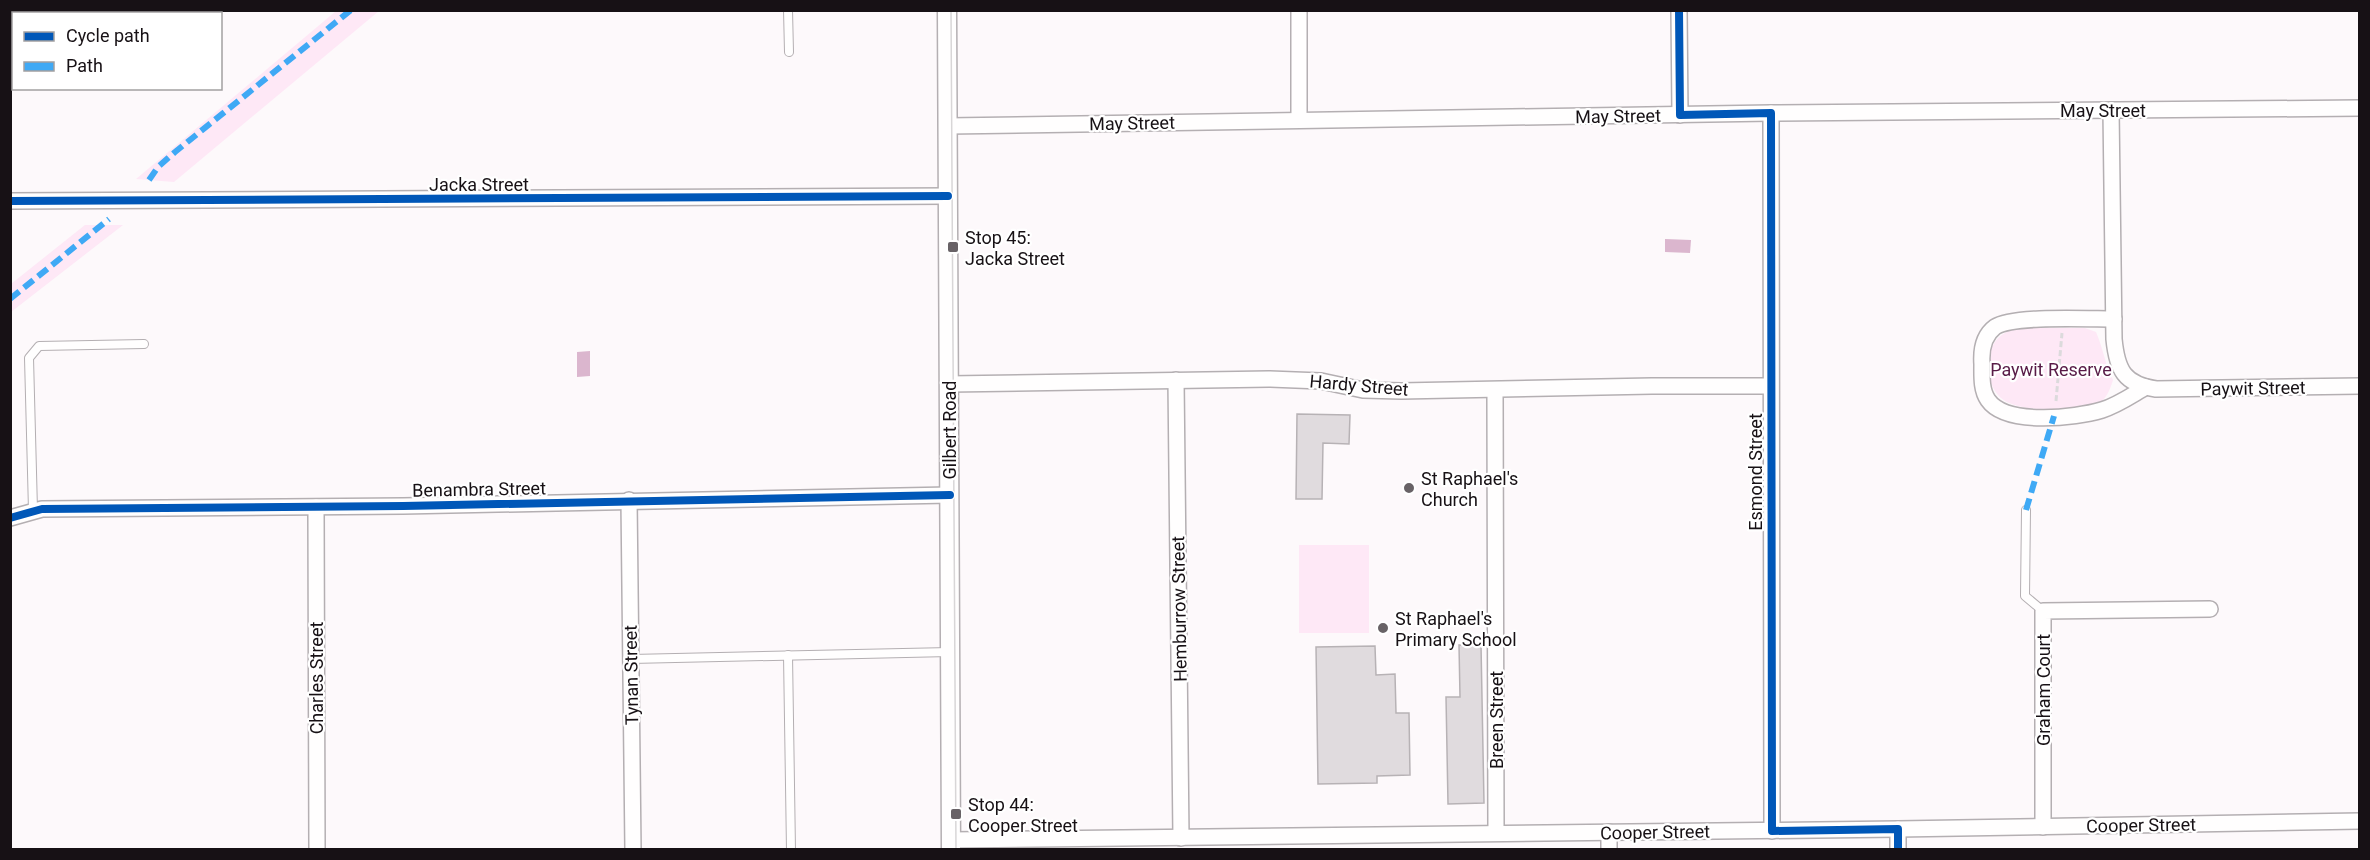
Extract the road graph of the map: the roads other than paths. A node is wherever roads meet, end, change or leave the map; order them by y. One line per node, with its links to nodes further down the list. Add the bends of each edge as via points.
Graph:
1 (788, 10): 5 (lane)
2 (947, 10): 11 (street, Gilbert Road)
3 (1299, 10): 10 (street)
4 (1679, 10): 9 (street)
5 (789, 52)
6 (2360, 108): 7 (street, May Street)
7 (2111, 110): 8 (street, May Street); 14 (street)
8 (1771, 113): 9 (street, May Street); 18 (street, Esmond Street)
9 (1680, 115): 10 (street, May Street)
10 (1299, 120): 11 (street, May Street)
11 (948, 126): 12 (street, Gilbert Road)
12 (948, 196): 13 (street, Jacka Street); 17 (street, Gilbert Road)
13 (10, 201)
14 (2114, 318): 20 (street, via 2115,352 2120,368 2130,380); 20 (street, via 2002,324 1984,341 1984,391 2000,410 2020,416 2054,416 2104,409)
15 (144, 345): 25 (lane, via 39,346 30,358)
16 (1176, 380): 17 (street, Hardy Street); 21 (street, Hardy Street, via 1321,381 1363,390); 39 (street, Hemburrow Street)
17 (949, 384): 22 (street, Gilbert Road)
18 (1770, 386): 21 (street, Hardy Street); 36 (street, Esmond Street)
19 (2360, 386): 20 (street, Paywit Street)
20 (2146, 387)
21 (1495, 390): 38 (street, Breen Street)
22 (950, 495): 23 (street, Benambra Street); 30 (street, Gilbert Road)
23 (629, 500): 24 (street, Benambra Street); 32 (street, Tynan Street)
24 (316, 507): 25 (street, Benambra Street); 43 (street, Charles Street)
25 (33, 510): 27 (street, Benambra Street)
26 (2026, 510): 29 (lane, via 2025,596)
27 (10, 518)
28 (2210, 609): 29 (street, Graham Court)
29 (2043, 612): 34 (street, Graham Court)
30 (950, 652): 31 (lane); 41 (street, Gilbert Road)
31 (788, 655): 32 (lane); 45 (lane)
32 (631, 658): 44 (street, Tynan Street)
33 (2360, 821): 34 (street, Cooper Street)
34 (2043, 827): 35 (street, Cooper Street)
35 (1898, 829): 36 (street, Cooper Street); 47 (street)
36 (1772, 831): 37 (street, Cooper Street)
37 (1609, 832): 38 (street, Cooper Street); 46 (street)
38 (1496, 833): 40 (street, Cooper Street)
39 (1181, 838): 40 (street, Cooper Street); 42 (street, Cooper Street)
40 (1319, 843)
41 (951, 845): 42 (street, Cooper Street)
42 (1094, 845)
43 (317, 849)
44 (633, 849)
45 (791, 849)
46 (1609, 849)
47 (1898, 849)

